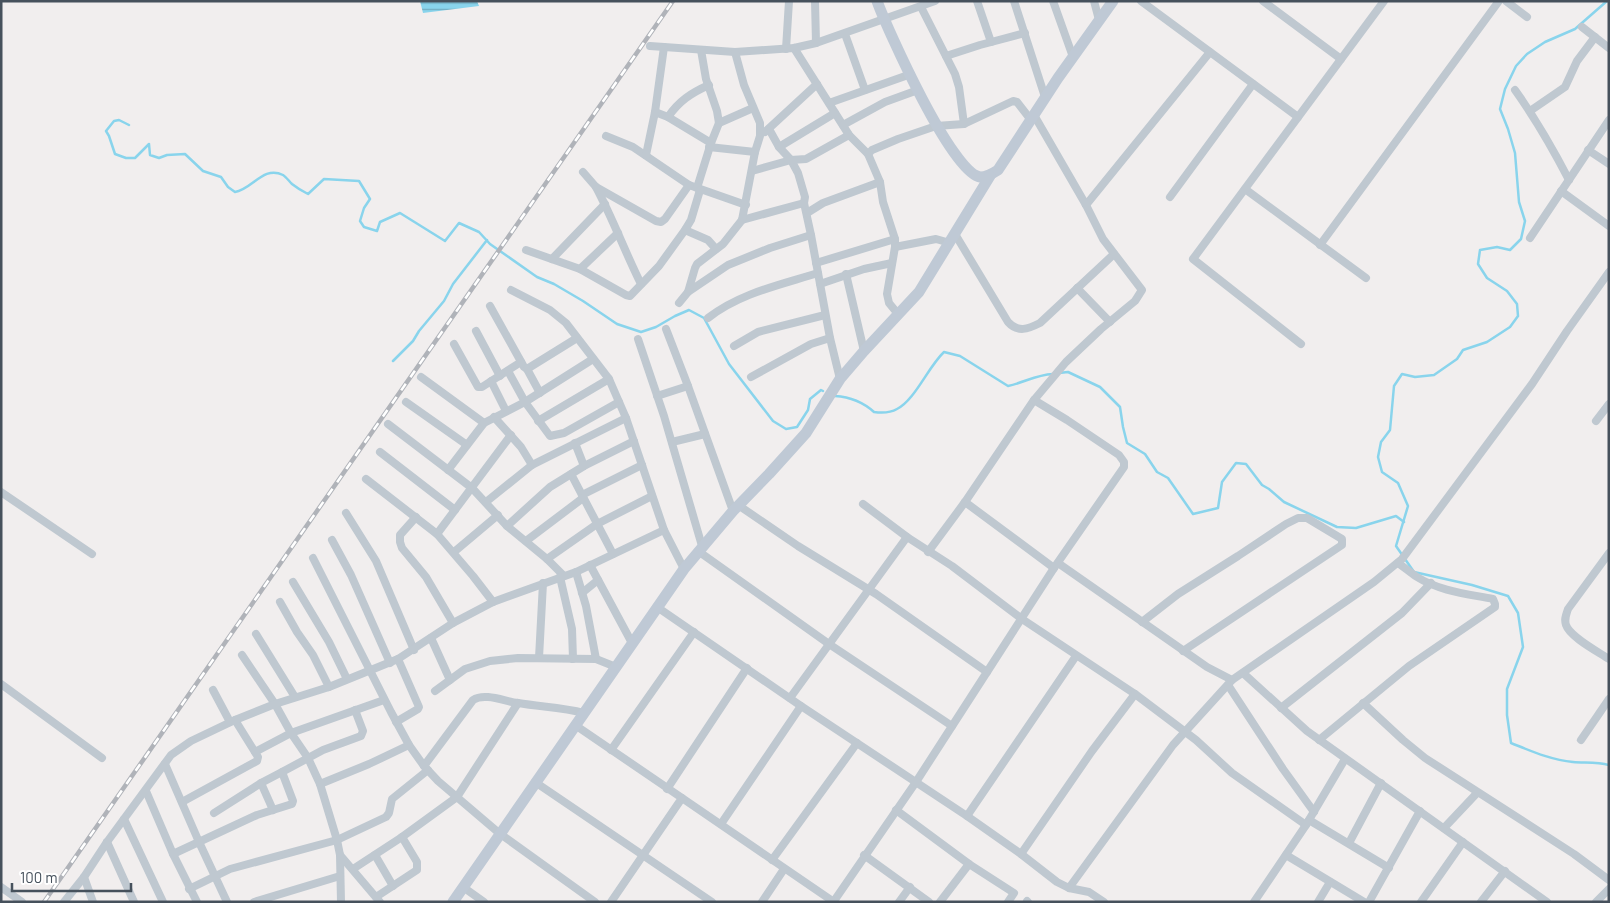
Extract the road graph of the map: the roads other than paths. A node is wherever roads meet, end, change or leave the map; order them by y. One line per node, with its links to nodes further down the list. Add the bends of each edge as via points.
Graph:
1 (789, 1): 27 (street)
2 (815, 1): 23 (street)
3 (876, 1): 16 (street)
4 (977, 1): 22 (street)
5 (1014, 1): 19 (street)
6 (1053, 1): 32 (street)
7 (1094, 1): 17 (street)
8 (1113, 1): 17 (street)
9 (1141, 1): 30 (street)
10 (1262, 1): 33 (street)
11 (1384, 1): 33 (street)
12 (1499, 1): 90 (street)
13 (1506, 1): 15 (street)
14 (928, 3): 16 (street); 31 (street)
15 (1526, 17)
16 (884, 20): 20 (street); 34 (street)
17 (1099, 20): 32 (street)
18 (1582, 27): 21 (street)
19 (1025, 33): 22 (street); 41 (street)
20 (844, 34): 23 (street); 38 (street)
21 (1595, 37): 26 (street); 44 (street, via 1577,61 1565,87)
22 (991, 42): 31 (street)
23 (816, 43): 27 (street)
24 (650, 46): 25 (street)
25 (664, 47): 28 (street); 45 (street)
26 (1609, 48)
27 (790, 49): 29 (street); 35 (street)
28 (701, 50): 29 (street); 37 (street)
29 (735, 52): 43 (street)
30 (1210, 52): 36 (street); 80 (street)
31 (946, 56): 52 (street, via 959,87)
32 (1073, 57): 41 (street)
33 (1342, 59): 49 (street)
34 (911, 74): 38 (street); 39 (street)
35 (817, 84): 42 (street); 55 (street)
36 (1253, 84): 49 (street); 76 (street)
37 (709, 85): 47 (street, via 683,99); 51 (street)
38 (865, 90): 42 (street)
39 (918, 90): 53 (street, via 885,102); 54 (street)
40 (1515, 90): 44 (street)
41 (1045, 97): 48 (street)
42 (829, 103): 46 (street)
43 (753, 108): 51 (street); 58 (street, via 760,123)
44 (1530, 111): 70 (street)
45 (655, 112): 47 (street); 64 (street)
46 (835, 113): 53 (street); 60 (street)
47 (668, 117): 59 (street)
48 (1032, 117): 52 (street, via 1016,100); 69 (street, via 998,170); 80 (street)
49 (1298, 117): 74 (street)
50 (1609, 120): 61 (street)
51 (719, 123): 59 (street)
52 (964, 124): 54 (street)
53 (843, 125): 56 (street)
54 (936, 126): 63 (street); 69 (street, via 964,166 979,177)
55 (769, 129): 58 (street); 60 (street)
56 (849, 135): 63 (street); 65 (street, via 806,159)
57 (606, 136): 64 (street)
58 (760, 136): 62 (street)
59 (710, 145): 62 (street); 73 (street)
60 (779, 146): 65 (street)
61 (1588, 150): 66 (street); 70 (street)
62 (755, 152): 67 (street)
63 (868, 154): 71 (street)
64 (646, 155): 73 (street)
65 (792, 160): 67 (street); 77 (street, via 805,196)
66 (1609, 164)
67 (752, 171): 79 (street)
68 (583, 172): 72 (street)
69 (990, 176): 88 (street)
70 (1569, 180): 75 (street)
71 (880, 182): 81 (street, via 823,203); 89 (street)
72 (596, 187): 73 (street, via 660,222); 78 (street)
73 (695, 188): 79 (street); 84 (street, via 691,220)
74 (1245, 189): 90 (street); 119 (street, via 1193,259)
75 (1562, 191): 83 (street); 87 (street)
76 (1170, 197)
77 (804, 203): 81 (street); 82 (street)
78 (605, 204): 85 (street); 94 (street)
79 (746, 205): 82 (street)
80 (1086, 205): 93 (street)
81 (807, 213): 86 (street)
82 (742, 220): 92 (street)
83 (1609, 226)
84 (686, 230): 92 (street, via 708,240); 102 (street)
85 (618, 233): 97 (street); 102 (street)
86 (811, 235): 96 (street); 106 (street, via 728,265)
87 (1530, 238)
88 (953, 239): 89 (street); 104 (street, via 1008,322 1018,330 1040,323); 109 (street, via 919,292)
89 (895, 243): 95 (street); 96 (street)
90 (1320, 245): 101 (street)
91 (526, 250): 94 (street)
92 (716, 250): 106 (street, via 695,268)
93 (1114, 254): 104 (street); 112 (street, via 1142,290 1135,301)
94 (552, 259): 97 (street)
95 (892, 262): 100 (street); 109 (street, via 887,294 889,303)
96 (816, 264): 99 (street)
97 (580, 269): 102 (street, via 626,295 633,294)
98 (1609, 272): 187 (street, via 1532,384)
99 (818, 273): 103 (street); 111 (street, via 746,296)
100 (846, 274): 103 (street); 121 (street)
101 (1366, 278)
102 (641, 284)
103 (820, 284): 110 (street)
104 (1077, 288): 112 (street)
105 (511, 290): 115 (street, via 550,310)
106 (688, 292): 107 (street)
107 (678, 303)
108 (490, 306): 123 (street)
109 (898, 314): 121 (street)
110 (825, 315): 116 (street); 120 (street, via 758,332)
111 (708, 318)
112 (1110, 322): 135 (street, via 1066,362)
113 (666, 328): 132 (street)
114 (476, 331): 126 (street)
115 (577, 338): 122 (street); 124 (street)
116 (830, 338): 128 (street, via 811,344); 130 (street)
117 (638, 339): 134 (street)
118 (454, 344): 131 (street, via 478,387)
119 (1301, 344)
120 (734, 346)
121 (864, 351): 130 (street)
122 (593, 359): 129 (street); 133 (street)
123 (521, 362): 124 (street); 125 (street)
124 (527, 369): 133 (street)
125 (508, 370): 126 (street); 137 (street)
126 (500, 376): 131 (street)
127 (421, 377): 145 (street)
128 (751, 377)
129 (609, 379): 138 (street); 143 (street)
130 (840, 380): 167 (street, via 806,433)
131 (491, 381): 140 (street)
132 (688, 386): 134 (street); 147 (street)
133 (540, 393): 137 (street)
134 (657, 396): 150 (street)
135 (1034, 400): 165 (street); 189 (street, via 1119,455 1124,462)
136 (406, 402): 152 (street)
137 (525, 402): 140 (street); 143 (street)
138 (619, 402): 142 (street); 143 (street, via 555,436 547,435)
139 (1609, 404): 144 (street)
140 (506, 411): 141 (street)
141 (494, 417): 145 (street); 148 (street)
142 (626, 418): 149 (street); 151 (street)
143 (538, 421)
144 (1596, 421)
145 (484, 423): 152 (street)
146 (388, 424): 157 (street)
147 (705, 434): 150 (street); 167 (street)
148 (511, 435): 155 (street); 160 (street)
149 (634, 441): 154 (street); 156 (street)
150 (672, 442): 179 (street)
151 (575, 443): 155 (street); 156 (street)
152 (467, 445): 157 (street)
153 (380, 452): 168 (street)
154 (642, 465): 162 (street); 163 (street)
155 (532, 466): 164 (street)
156 (584, 466): 158 (street)
157 (448, 470): 160 (street)
158 (571, 474): 162 (street); 173 (street, via 550,487)
159 (366, 479): 171 (street)
160 (472, 488): 164 (street); 168 (street)
161 (1, 492): 183 (street)
162 (582, 496): 172 (street); 178 (street)
163 (652, 496): 172 (street); 174 (street)
164 (486, 502): 170 (street)
165 (965, 502): 181 (street); 189 (street)
166 (863, 504): 176 (street)
167 (736, 508): 179 (street); 197 (street)
168 (455, 510): 175 (street)
169 (346, 513): 210 (street, via 376,562)
170 (498, 515): 173 (street); 180 (street)
171 (416, 518): 175 (street); 204 (street, via 400,535 402,548 426,577)
172 (597, 524): 184 (street); 186 (street)
173 (507, 526): 178 (street)
174 (664, 530): 184 (street); 190 (street)
175 (437, 534): 180 (street)
176 (907, 537): 181 (street); 197 (street)
177 (332, 540): 219 (street)
178 (526, 541): 186 (street)
179 (700, 549): 190 (street); 209 (street)
180 (454, 552): 200 (street)
181 (928, 552): 202 (street, via 952,566)
182 (1609, 553): 218 (street, via 1568,609 1565,618 1566,626 1580,640)
183 (92, 554)
184 (613, 554): 188 (street)
185 (313, 558): 222 (street)
186 (547, 559): 192 (street)
187 (1400, 561): 196 (street, via 1418,578); 224 (street)
188 (590, 565): 191 (street); 193 (street)
189 (1056, 565): 202 (street); 203 (street, via 1076,574)
190 (684, 569): 201 (street)
191 (576, 572): 192 (street); 198 (street)
192 (562, 577): 195 (street); 216 (street, via 572,629)
193 (598, 580): 198 (street); 208 (street)
194 (294, 582): 225 (street)
195 (543, 583): 200 (street); 214 (street)
196 (1431, 583): 238 (street, via 1493,599 1494,607); 241 (street, via 1402,613)
197 (868, 589): 209 (street); 223 (street)
198 (582, 594): 217 (street)
199 (280, 602): 229 (street)
200 (493, 602): 204 (street)
201 (657, 607): 205 (street); 208 (street)
202 (1022, 619): 213 (street); 223 (street)
203 (1142, 622): 211 (street); 211 (street, via 1178,594 1298,518 1307,518 1342,540 1342,545)
204 (453, 623): 207 (street)
205 (694, 632): 221 (street); 254 (street)
206 (256, 634): 233 (street)
207 (432, 638): 210 (street); 226 (street)
208 (632, 643): 220 (street)
209 (829, 644): 234 (street); 247 (street)
210 (414, 650): 215 (street)
211 (1183, 651): 227 (street)
212 (242, 656): 239 (street)
213 (1076, 656): 232 (street); 277 (street)
214 (539, 658): 216 (street); 226 (street, via 490,661 465,669)
215 (398, 659): 219 (street); 245 (street, via 419,706)
216 (573, 659): 217 (street)
217 (596, 659): 220 (street)
218 (1609, 659)
219 (390, 662): 222 (street)
220 (616, 667): 243 (street)
221 (747, 668): 234 (street); 267 (street)
222 (370, 671): 225 (street); 236 (street)
223 (987, 672): 247 (street)
224 (1243, 673): 227 (street); 241 (street)
225 (347, 679): 229 (street)
226 (450, 680): 231 (street)
227 (1230, 682): 248 (street); 279 (street)
228 (1, 684): 256 (street)
229 (329, 686): 233 (street)
230 (213, 690): 244 (street)
231 (435, 691)
232 (1135, 694): 248 (street); 290 (street)
233 (295, 697): 239 (street)
234 (790, 698): 240 (street)
235 (1609, 699): 251 (street)
236 (384, 700): 242 (street); 245 (street)
237 (518, 703): 243 (street); 260 (street, via 476,697); 270 (street)
238 (1363, 703): 250 (street); 269 (street, via 1425,758)
239 (275, 704): 244 (street); 249 (street)
240 (802, 706): 252 (street); 280 (street)
241 (1281, 708): 250 (street)
242 (355, 710): 249 (street); 257 (street, via 362,736)
243 (584, 713): 246 (street)
244 (232, 721): 255 (street); 259 (street, via 190,741 171,755)
245 (396, 722): 253 (street)
246 (575, 726): 254 (street); 262 (street)
247 (952, 726): 263 (street)
248 (1184, 731): 279 (street, via 1232,772); 311 (street)
249 (291, 733): 255 (street); 257 (street)
250 (1320, 740): 258 (street)
251 (1581, 740)
252 (857, 743): 263 (street); 296 (street)
253 (409, 745): 260 (street); 266 (street)
254 (611, 750): 267 (street)
255 (255, 752): 272 (street, via 258,761)
256 (102, 758)
257 (308, 758): 261 (street); 266 (street)
258 (1345, 759): 265 (street); 279 (street)
259 (165, 764): 268 (street); 272 (street)
260 (426, 768): 270 (street); 284 (street, via 392,799 386,817)
261 (282, 772): 264 (street); 273 (street, via 293,801 288,806)
262 (535, 782): 282 (street); 295 (street)
263 (916, 782): 274 (street); 277 (street)
264 (262, 783): 273 (street); 276 (street)
265 (1381, 783): 275 (street); 288 (street)
266 (320, 784): 284 (street)
267 (667, 789): 271 (street)
268 (146, 791): 278 (street); 289 (street)
269 (1477, 793): 281 (street); 305 (street)
270 (457, 797): 282 (street); 283 (street)
271 (682, 798): 280 (street); 295 (street)
272 (182, 802): 286 (street)
273 (273, 810): 286 (street)
274 (896, 810): 293 (street); 297 (street)
275 (1420, 811): 281 (street); 298 (street)
276 (214, 813)
277 (967, 816): 290 (street)
278 (124, 819): 285 (street); 320 (street)
279 (1310, 819): 288 (street); 294 (street)
280 (721, 824): 296 (street)
281 (1444, 828): 287 (street)
282 (499, 833): 309 (street); 327 (street)
283 (402, 837): 292 (street); 307 (street, via 418,866)
284 (338, 840): 291 (street); 302 (street)
285 (107, 842): 304 (street); 319 (street)
286 (199, 842): 289 (street); 302 (street)
287 (1463, 842): 301 (street); 340 (street)
288 (1349, 844): 298 (street)
289 (173, 854): 312 (street)
290 (1021, 854): 311 (street)
291 (340, 855): 299 (street); 303 (street)
292 (375, 855): 299 (street); 307 (street)
293 (864, 855): 310 (street); 315 (street)
294 (1286, 855): 306 (street); 336 (street)
295 (644, 856): 328 (street); 329 (street)
296 (772, 860): 300 (street)
297 (969, 864): 333 (street); 334 (street, via 1014,893)
298 (1390, 868): 339 (street)
299 (353, 869): 314 (street)
300 (784, 869): 315 (street); 330 (street)
301 (1505, 871): 341 (street); 342 (street)
302 (214, 876): 312 (street); 322 (street)
303 (340, 876): 323 (street); 324 (street)
304 (84, 877): 317 (street); 318 (street)
305 (1609, 880)
306 (1330, 882): 337 (street); 338 (street)
307 (393, 886): 314 (street)
308 (1, 887): 316 (street)
309 (463, 887): 325 (street); 326 (street)
310 (910, 887): 331 (street); 332 (street)
311 (1069, 888): 335 (street, via 1089,892)
312 (189, 889): 321 (street)
313 (1609, 889): 343 (street)
314 (378, 899)
315 (834, 901)
316 (22, 902)
317 (64, 902)
318 (93, 902)
319 (134, 902)
320 (163, 902)
321 (197, 902)
322 (227, 902)
323 (254, 902)
324 (341, 902)
325 (453, 902)
326 (484, 902)
327 (595, 902)
328 (611, 902)
329 (712, 902)
330 (762, 902)
331 (899, 902)
332 (929, 902)
333 (940, 902)
334 (1008, 902)
335 (1104, 902)
336 (1254, 902)
337 (1318, 902)
338 (1364, 902)
339 (1369, 902)
340 (1421, 902)
341 (1481, 902)
342 (1547, 902)
343 (1596, 902)

